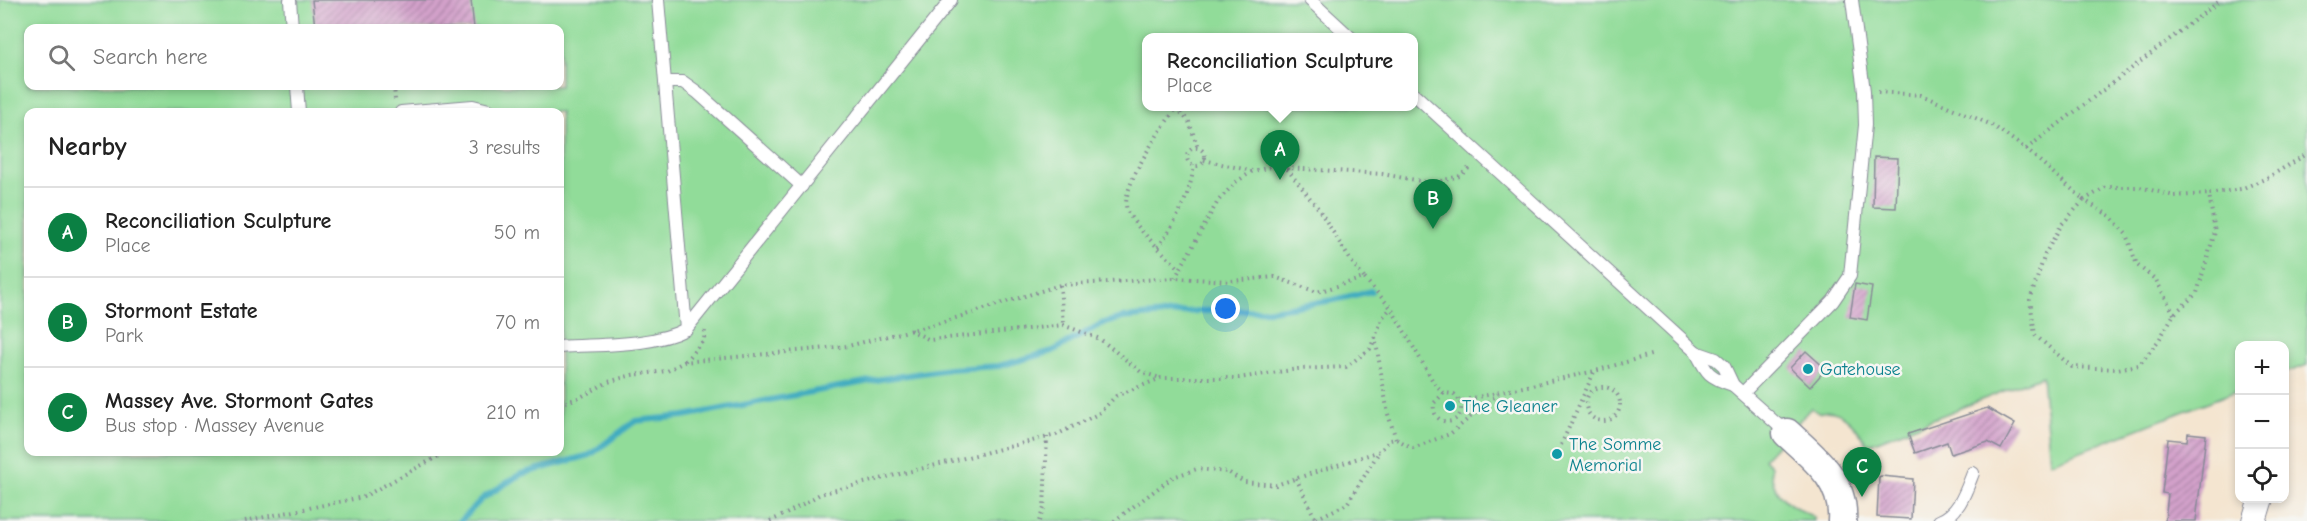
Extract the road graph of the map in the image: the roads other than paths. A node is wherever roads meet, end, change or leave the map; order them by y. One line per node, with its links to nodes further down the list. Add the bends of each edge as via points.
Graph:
1 (290, 0): 6 (lane)
2 (658, 0): 8 (lane)
3 (951, 0): 14 (lane)
4 (1310, 0): 7 (lane)
5 (1852, 0): 17 (lane, via 1865,125 1850,276 1833,301)
6 (292, 24)
7 (1346, 33)
8 (665, 82): 14 (lane, via 683,82 697,92); 15 (lane)
9 (297, 90): 11 (lane)
10 (1418, 99): 17 (lane, via 1696,352 1706,372)
11 (299, 108)
12 (449, 108): 13 (lane)
13 (481, 108)
14 (802, 186): 15 (lane)
15 (686, 329): 16 (lane, via 670,337)
16 (564, 347)
17 (1738, 389): 18 (lane)
18 (1787, 433): 21 (street, via 1832,477 1840,496)
19 (1973, 473): 22 (lane, via 1962,500)
20 (2259, 503): 23 (street)
21 (1842, 521)
22 (1939, 521)
23 (2254, 521)

